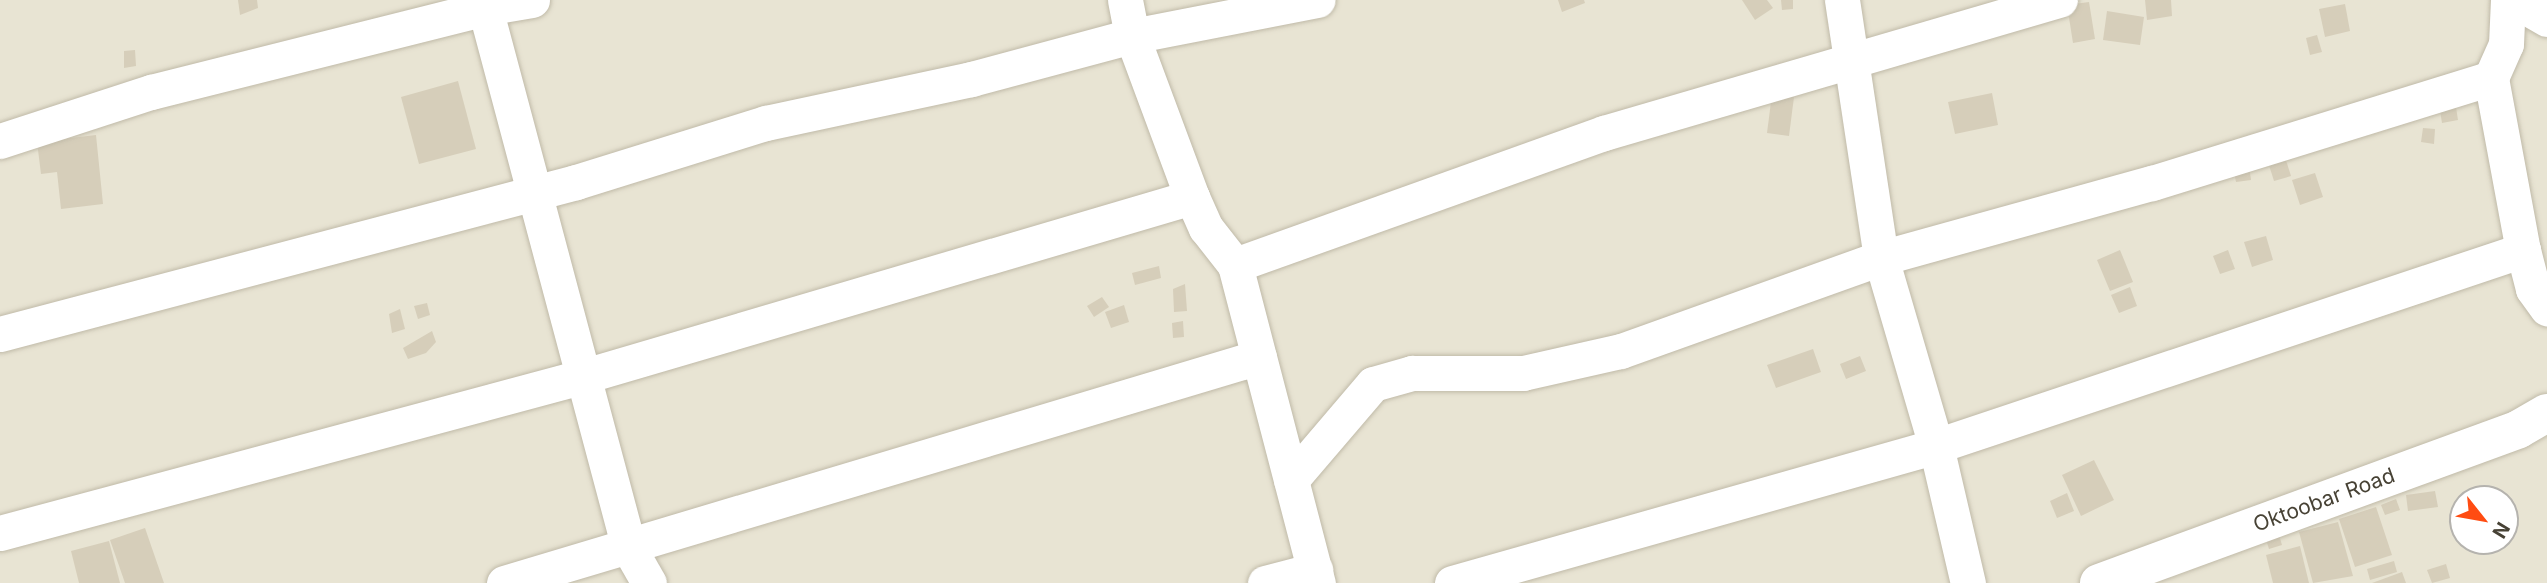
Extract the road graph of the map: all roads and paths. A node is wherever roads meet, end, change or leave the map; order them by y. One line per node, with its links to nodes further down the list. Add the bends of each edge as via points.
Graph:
1 (532, 0): 8 (street)
2 (1125, 0): 10 (street)
3 (1318, 0): 10 (street)
4 (1842, 0): 11 (street)
5 (2060, 0): 11 (street)
6 (2508, 0): 12 (street, via 2506,44)
7 (2514, 0): 9 (street)
8 (483, 4): 13 (street, via 151,92); 14 (street)
9 (2547, 19)
10 (1132, 36): 14 (street, via 971,79 766,123); 15 (street)
11 (1848, 63): 17 (street); 18 (street, via 1604,133)
12 (2491, 78): 16 (street); 17 (street, via 2152,183)
13 (0, 141)
14 (534, 190): 20 (street); 22 (street)
15 (1192, 197): 18 (street, via 1206,228); 22 (street)
16 (2523, 250): 19 (street, via 2533,289); 24 (street)
17 (1881, 258): 24 (street); 25 (street, via 1621,351 1523,373 1412,373 1373,384)
18 (1235, 265): 21 (street)
19 (2547, 308)
20 (0, 334)
21 (1259, 357): 25 (street); 27 (street)
22 (581, 377): 26 (street); 27 (street)
23 (2547, 413): 34 (street, Oktoobar Road, via 2519,429)
24 (1936, 446): 32 (street); 33 (street)
25 (1291, 480): 28 (street)
26 (0, 533)
27 (629, 548): 29 (street); 30 (street)
28 (1316, 577): 31 (street)
29 (504, 583)
30 (649, 583)
31 (1265, 583)
32 (1452, 583)
33 (1968, 583)
34 (2099, 583)

